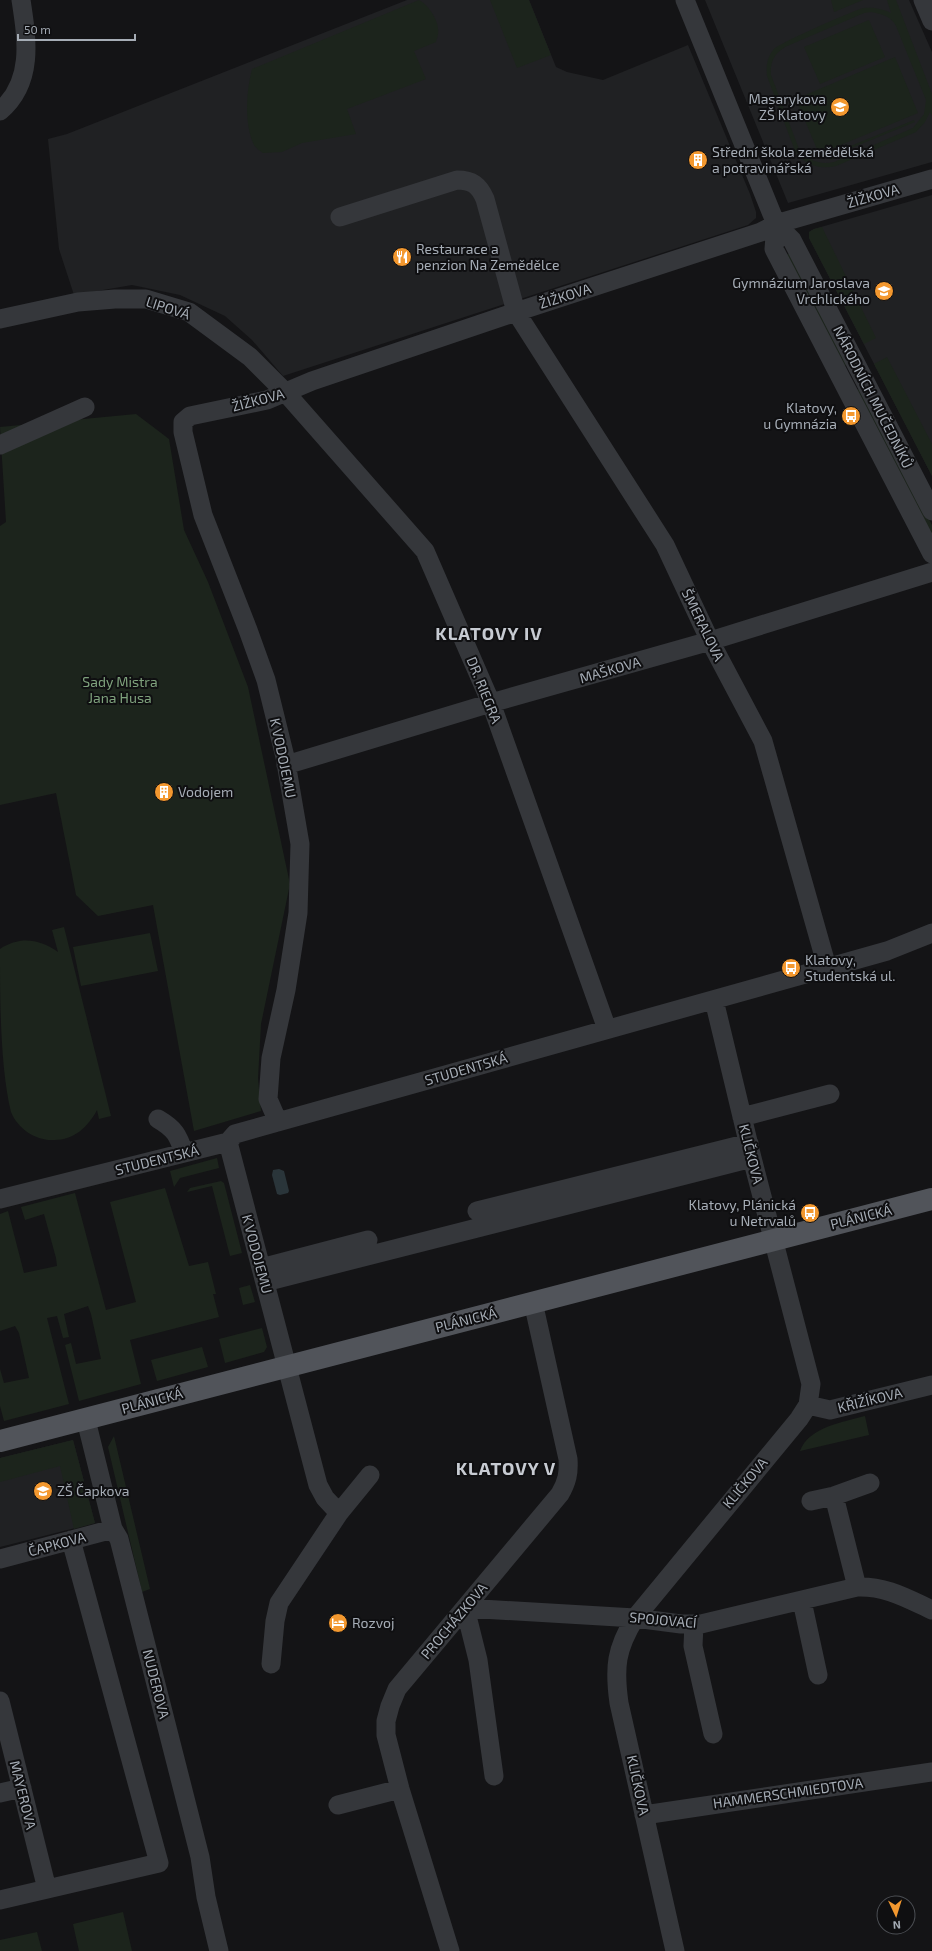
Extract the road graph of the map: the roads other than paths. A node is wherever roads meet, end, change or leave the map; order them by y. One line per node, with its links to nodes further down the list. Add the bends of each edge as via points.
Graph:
1 (21, 0): 5 (street, via 27,54 24,72 17,91)
2 (685, 0): 8 (street, NÁRODNÍCH MUČEDNÍKŮ)
3 (923, 0): 4 (street)
4 (932, 21)
5 (0, 111)
6 (932, 179): 8 (street, ŽIŽKOVA)
7 (340, 217): 9 (street, ŠMERALOVA, via 457,180 472,182 480,189 485,199)
8 (776, 224): 9 (street, ŽIŽKOVA, via 761,232); 11 (street, NÁRODNÍCH MUČEDNÍKŮ, via 792,240); 12 (street, NÁRODNÍCH MUČEDNÍKŮ, via 774,249)
9 (516, 312): 13 (street, ŽIŽKOVA, via 312,381); 20 (street, ŠMERALOVA, via 665,545)
10 (0, 319): 13 (street, LIPOVÁ, via 78,302 146,299 190,312 250,358)
11 (863, 377): 12 (street); 17 (street, NÁRODNÍCH MUČEDNÍKŮ)
12 (845, 386): 18 (street, NÁRODNÍCH MUČEDNÍKŮ)
13 (286, 393): 15 (street, ŽIŽKOVA, via 250,405); 21 (street, DR. RIEGRA, via 425,551)
14 (85, 407): 16 (street)
15 (198, 414): 22 (street, K VODOJEMU, via 183,422 190,470 202,515 266,680)
16 (0, 445)
17 (932, 511)
18 (932, 554)
19 (932, 572): 20 (street, MAŠKOVA)
20 (710, 641): 21 (street, MAŠKOVA); 24 (street, ŠMERALOVA, via 763,741)
21 (491, 703): 22 (street, MAŠKOVA); 26 (street, DR. RIEGRA)
22 (286, 765): 30 (street, K VODOJEMU, via 300,844 298,913 286,990 271,1058 268,1098)
23 (932, 933): 24 (street, STUDENTSKÁ, via 886,952)
24 (827, 967): 25 (street, STUDENTSKÁ)
25 (714, 1000): 26 (street, STUDENTSKÁ); 28 (street, KLIČKOVA)
26 (606, 1029): 30 (street, STUDENTSKÁ)
27 (830, 1094): 28 (street)
28 (742, 1117): 32 (street, KLIČKOVA)
29 (158, 1119): 33 (street, via 178,1134)
30 (278, 1122): 31 (street, STUDENTSKÁ, via 235,1134)
31 (228, 1142): 33 (street, STUDENTSKÁ); 39 (street, K VODOJEMU)
32 (750, 1151): 36 (street); 38 (street, KLIČKOVA); 39 (street)
33 (184, 1153): 34 (street, STUDENTSKÁ)
34 (0, 1199)
35 (932, 1199): 38 (main road, PLÁNICKÁ)
36 (477, 1211)
37 (368, 1240): 39 (street)
38 (774, 1240): 40 (main road, PLÁNICKÁ); 43 (street, KLIČKOVA, via 812,1384)
39 (263, 1275): 41 (street, K VODOJEMU)
40 (533, 1302): 41 (main road, PLÁNICKÁ); 56 (street, PROCHÁZKOVA, via 568,1459 568,1477 560,1494)
41 (287, 1366): 44 (main road, PLÁNICKÁ); 50 (street, via 318,1485)
42 (932, 1385): 43 (street, KŘIŽÍKOVA, via 830,1410)
43 (808, 1405): 58 (street, KLIČKOVA)
44 (86, 1420): 45 (main road, PLÁNICKÁ); 51 (street, NUDEROVA)
45 (0, 1441)
46 (370, 1475): 50 (street)
47 (870, 1483): 48 (street)
48 (834, 1496): 49 (street); 54 (street)
49 (811, 1501)
50 (338, 1513): 60 (street, via 279,1603 274,1621)
51 (113, 1529): 52 (street, ČAPKOVA); 74 (street, NUDEROVA, via 119,1539 200,1857 206,1897)
52 (71, 1540): 53 (street, ČAPKOVA); 72 (street, via 159,1863)
53 (0, 1559)
54 (857, 1587): 55 (street, SPOJOVACÍ); 57 (street, SPOJOVACÍ, via 887,1589)
55 (802, 1600): 59 (street, SPOJOVACÍ); 61 (street)
56 (464, 1608): 58 (street, SPOJOVACÍ); 66 (street, via 478,1660); 68 (street, PROCHÁZKOVA, via 397,1689 390,1706 386,1735)
57 (932, 1610)
58 (634, 1618): 59 (street, SPOJOVACÍ); 71 (street, KLIČKOVA, via 623,1637 616,1680)
59 (694, 1624): 63 (street, via 693,1646)
60 (271, 1664)
61 (818, 1675)
62 (0, 1701): 67 (street, MAYEROVA)
63 (713, 1734)
64 (1, 1766): 67 (street)
65 (932, 1772): 71 (street, HAMMERSCHMIEDTOVA)
66 (494, 1776)
67 (20, 1781): 69 (street); 72 (street, MAYEROVA)
68 (400, 1789): 70 (street); 75 (street, PROCHÁZKOVA)
69 (0, 1793)
70 (338, 1805)
71 (644, 1815): 76 (street, KLIČKOVA)
72 (47, 1889): 73 (street)
73 (0, 1900)
74 (219, 1951)
75 (450, 1951)
76 (675, 1951)

